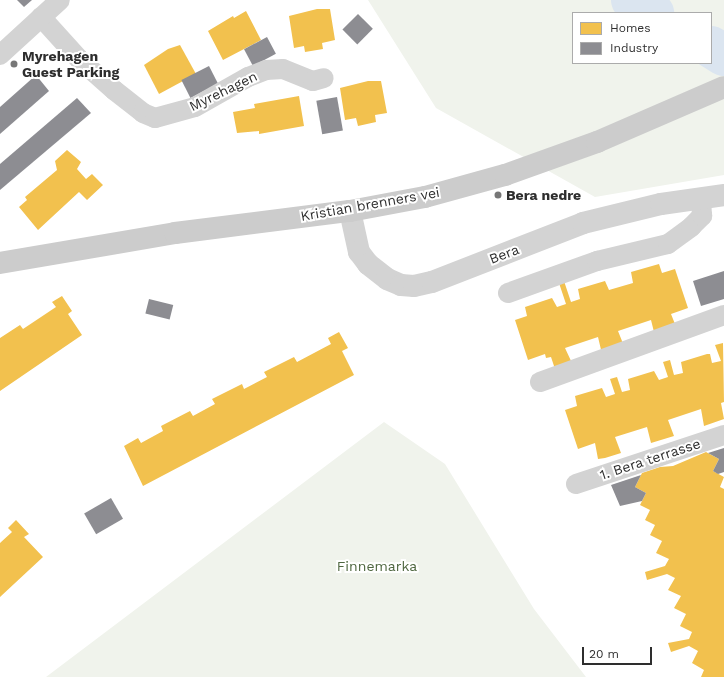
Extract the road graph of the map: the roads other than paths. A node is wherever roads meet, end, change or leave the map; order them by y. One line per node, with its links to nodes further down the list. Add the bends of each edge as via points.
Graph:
1 (60, 0): 2 (street)
2 (40, 17): 3 (street); 4 (street, Myrehagen, via 114,90 142,113 155,118 195,107 248,77 266,70 283,69 313,81)
3 (0, 55)
4 (324, 78)
5 (724, 87): 8 (main road, Kristian brenners vei, via 597,142 505,175 425,197)
6 (724, 195): 7 (street, Bera)
7 (701, 198): 8 (street, Bera, via 661,204 583,223 432,282 414,286 401,285 387,279 368,264 359,252); 10 (street, via 702,216 692,228 668,244 597,261)
8 (350, 211): 9 (main road, Kristian brenners vei, via 175,233)
9 (0, 263)
10 (508, 293)
11 (724, 315): 12 (street)
12 (540, 382)
13 (724, 435): 14 (street, 1. Bera terrasse)
14 (576, 484)

